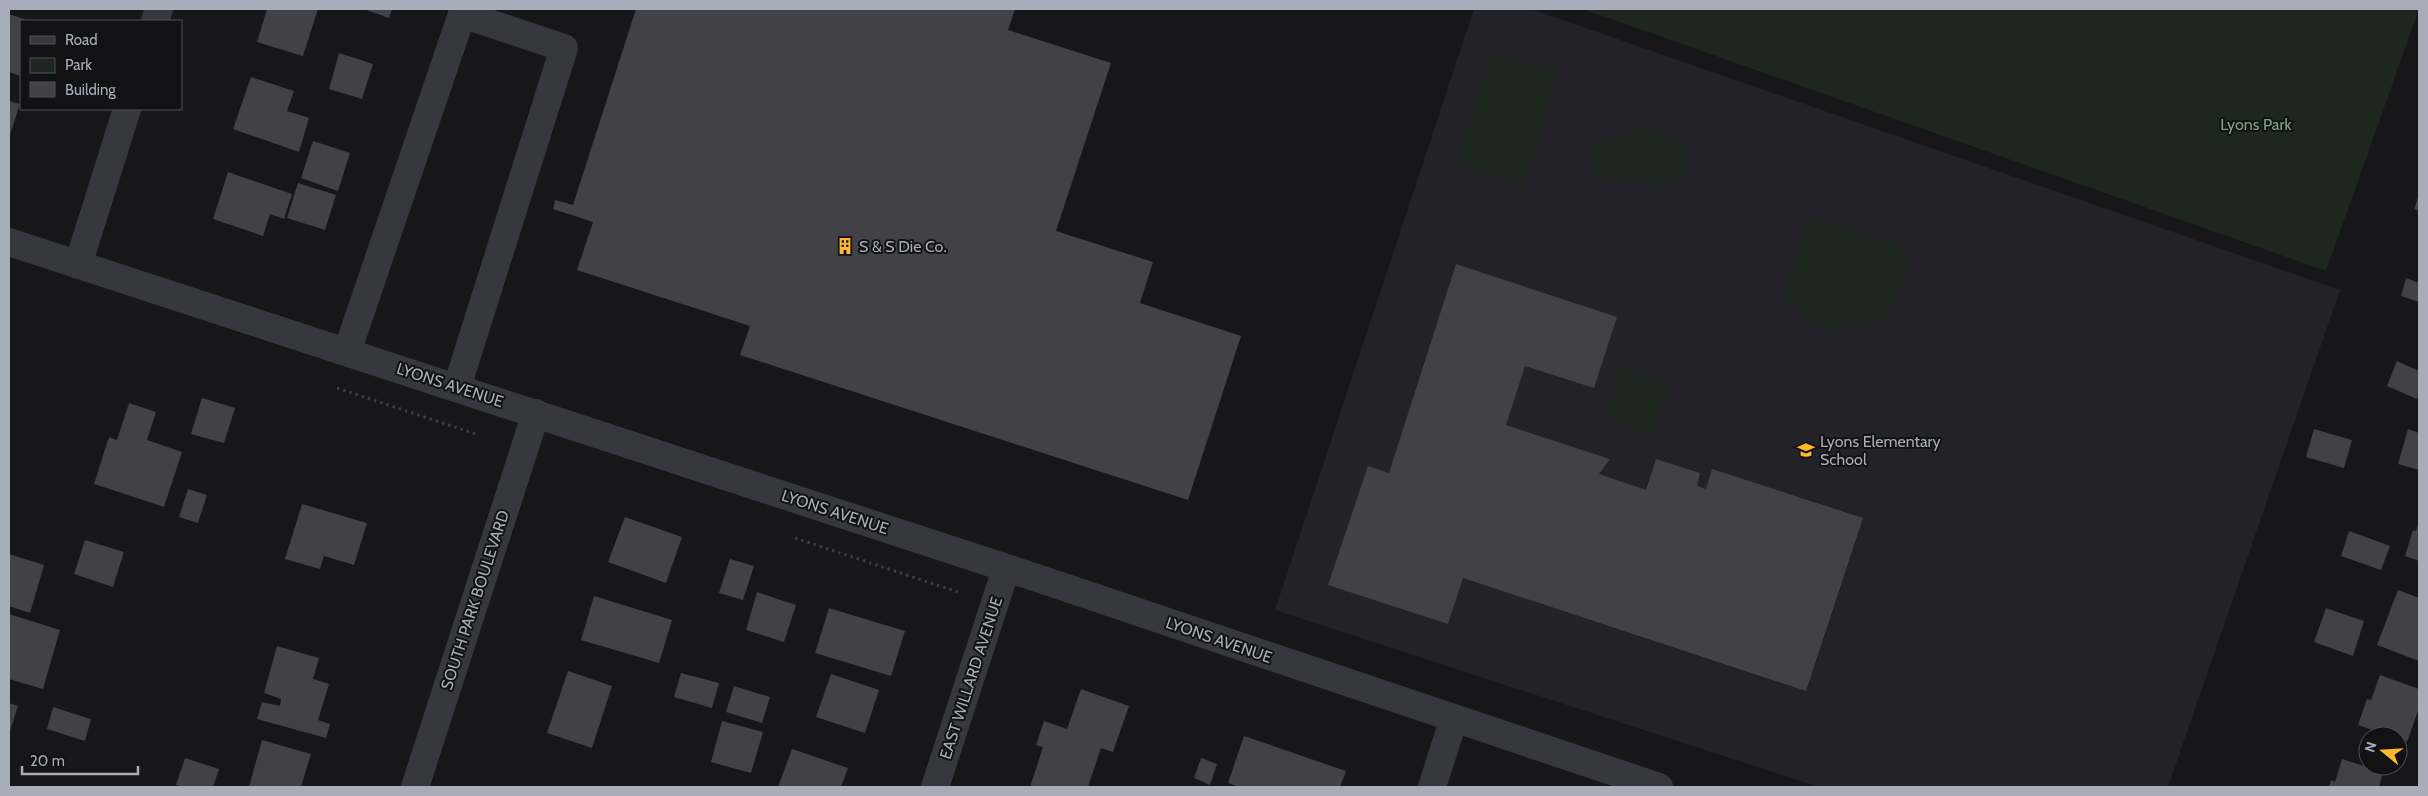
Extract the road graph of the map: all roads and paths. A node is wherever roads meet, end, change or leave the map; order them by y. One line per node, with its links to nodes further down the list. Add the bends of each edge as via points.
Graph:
1 (127, 110): 3 (street)
2 (9, 242): 3 (street, LYONS AVENUE)
3 (78, 264): 4 (street, LYONS AVENUE)
4 (346, 352): 5 (street, LYONS AVENUE); 5 (street, via 462,14 564,48)
5 (457, 387): 6 (street, LYONS AVENUE)
6 (536, 413): 7 (street, LYONS AVENUE); 9 (street, SOUTH PARK BOULEVARD)
7 (1006, 569): 8 (street, LYONS AVENUE); 10 (street, EAST WILLARD AVENUE)
8 (1454, 718): 11 (street); 12 (street, LYONS AVENUE)
9 (415, 787)
10 (935, 787)
11 (1432, 787)
12 (1660, 787)

